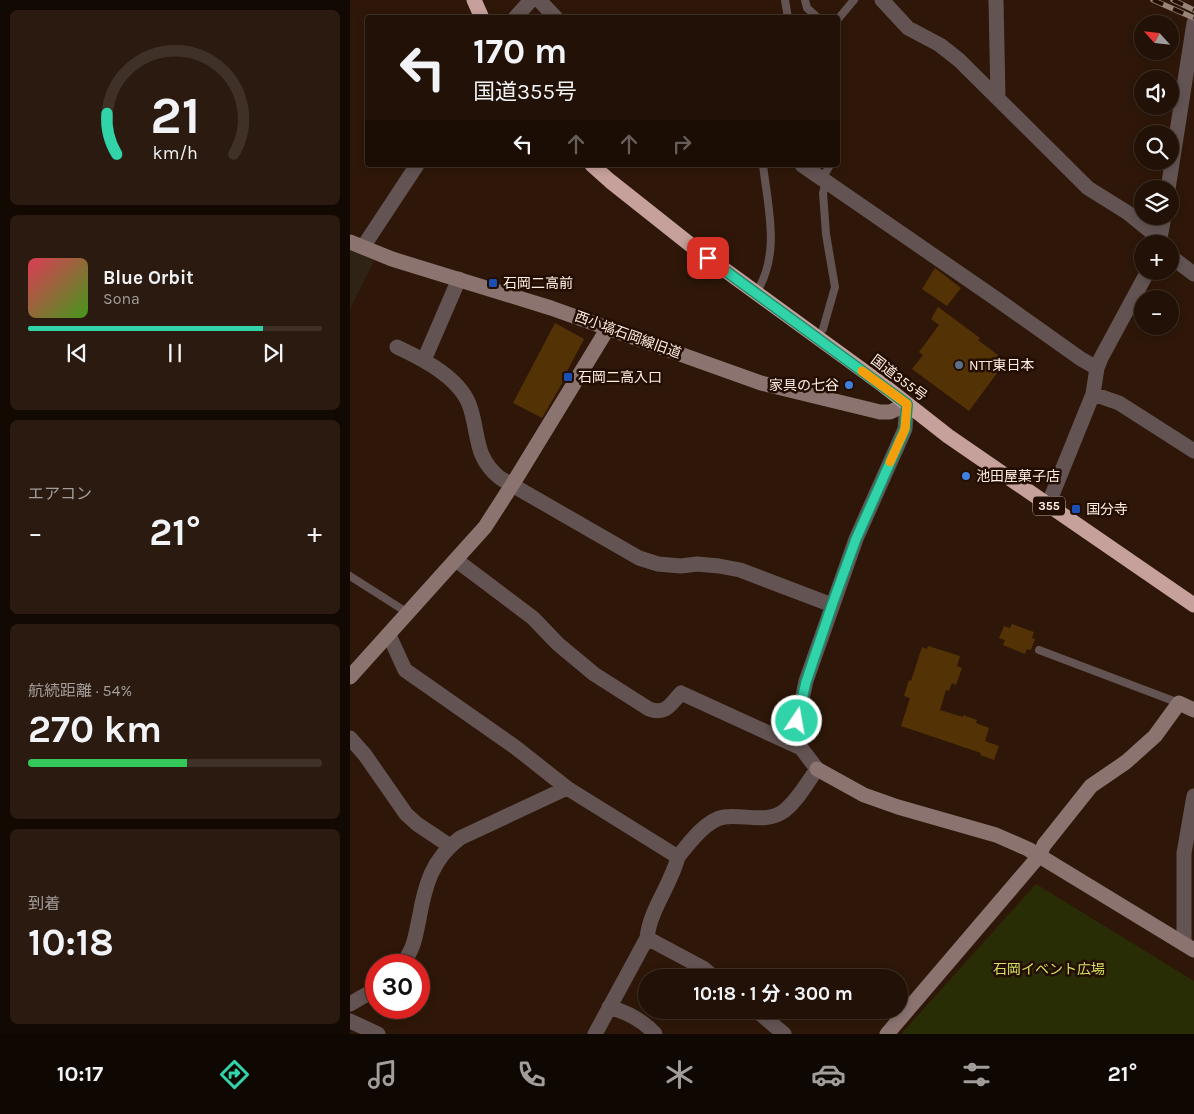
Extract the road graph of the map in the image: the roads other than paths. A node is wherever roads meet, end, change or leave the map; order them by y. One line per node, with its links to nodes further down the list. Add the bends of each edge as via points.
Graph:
1 (474, 0): 9 (highway)
2 (531, 0): 10 (street)
3 (539, 0): 11 (street)
4 (785, 0): 12 (lane)
5 (805, 0): 13 (lane, via 807,8)
6 (854, 0): 14 (lane)
7 (882, 0): 16 (street, via 908,28 940,45)
8 (996, 0): 16 (street)
9 (481, 15)
10 (518, 15)
11 (553, 15)
12 (788, 15)
13 (815, 15)
14 (840, 17)
15 (1194, 23): 23 (street)
16 (998, 98): 24 (street, via 1088,188 1128,213)
17 (415, 167): 25 (street)
18 (594, 167): 30 (highway, 国道355号 / 355, via 650,214)
19 (762, 167): 30 (lane, via 772,245 766,272)
20 (806, 167): 22 (street)
21 (829, 167): 22 (lane)
22 (824, 180): 32 (lane, via 826,234 835,287); 35 (street)
23 (1169, 180)
24 (1153, 235)
25 (356, 245): 28 (street, 西小塙石岡線旧道)
26 (1179, 263): 27 (street)
27 (1194, 274)
28 (459, 279): 31 (street, 西小塙石岡線旧道); 34 (street)
29 (1143, 280): 35 (street)
30 (756, 293): 37 (highway, 国道355号 / 355)
31 (608, 328): 37 (street, 西小塙石岡線旧道, via 761,383 823,399 880,412 890,412); 39 (street)
32 (823, 329)
33 (397, 347): 34 (street)
34 (424, 360): 39 (street, via 464,395 486,464)
35 (1097, 368): 36 (street)
36 (1093, 394): 38 (street, via 1118,403); 40 (street)
37 (907, 404): 40 (highway, 国道355号 / 355); 43 (street, via 905,429 856,539)
38 (1194, 451)
39 (512, 485): 41 (street, via 485,527); 43 (street, via 639,558 658,564 740,570)
40 (1048, 505): 44 (highway, 国道355号 / 355)
41 (456, 560): 45 (street); 52 (street, via 533,618 594,674 649,709 658,712 666,709 681,693)
42 (350, 576): 45 (lane)
43 (832, 605): 52 (street, via 799,711 795,732)
44 (1194, 605)
45 (408, 613): 46 (street)
46 (389, 635): 48 (street); 54 (street, via 405,670 515,747)
47 (1039, 650): 49 (lane)
48 (350, 677)
49 (1179, 703): 50 (street); 58 (street, via 1155,736 1126,762 1091,786 1044,845)
50 (1194, 710)
51 (350, 738): 57 (street, via 406,814)
52 (801, 748): 53 (street)
53 (817, 769): 58 (street, via 864,795 996,835); 59 (street, via 784,812 770,818 723,817 694,836)
54 (567, 788): 57 (street, via 460,838); 59 (street)
55 (1194, 796): 56 (street)
56 (1191, 832): 61 (street, via 1184,853 1183,881)
57 (450, 846): 62 (street, via 429,876 414,946)
58 (1039, 856): 61 (street); 73 (street)
59 (678, 857): 60 (street, via 650,921)
60 (647, 938): 63 (street); 66 (street)
61 (1189, 947)
62 (409, 954)
63 (704, 969)
64 (365, 995): 65 (street)
65 (350, 1004)
66 (609, 1006): 70 (street); 71 (street, via 640,1020)
67 (766, 1019): 72 (street)
68 (350, 1021): 69 (street)
69 (378, 1034)
70 (595, 1034)
71 (655, 1034)
72 (784, 1034)
73 (887, 1034)

